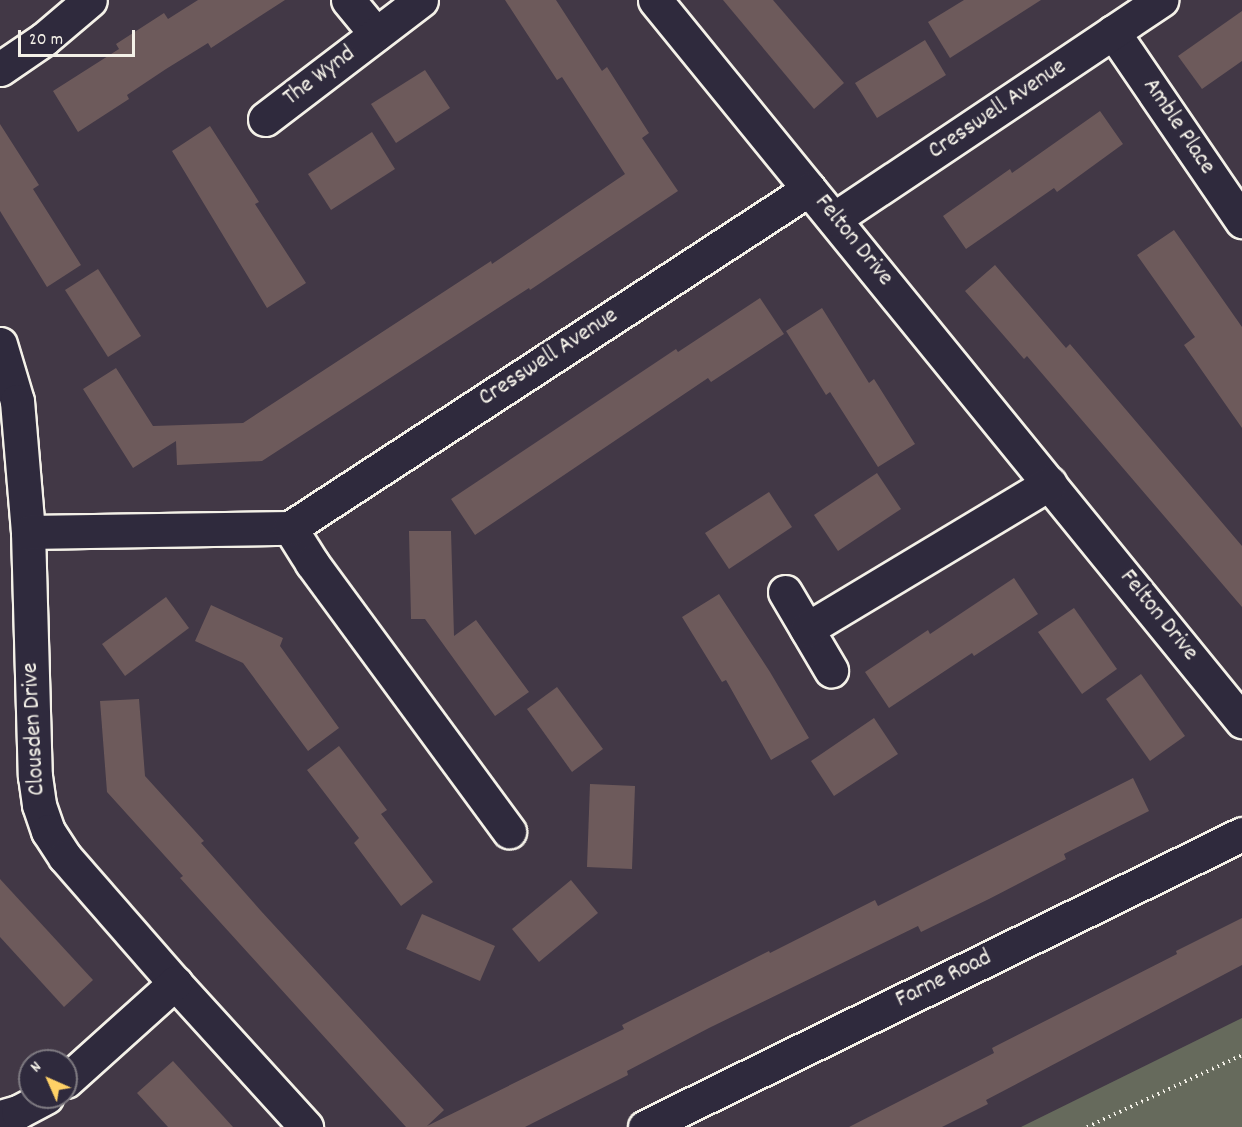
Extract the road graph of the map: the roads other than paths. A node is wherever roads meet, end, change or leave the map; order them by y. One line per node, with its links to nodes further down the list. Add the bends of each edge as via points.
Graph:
1 (90, 0): 8 (street)
2 (348, 0): 7 (street, The Wynd)
3 (421, 0): 7 (street, The Wynd)
4 (655, 0): 10 (street, Felton Drive)
5 (1161, 0): 6 (street, Cresswell Avenue)
6 (1113, 32): 11 (street, Cresswell Avenue); 12 (street, Amble Place)
7 (376, 34): 9 (street, The Wynd)
8 (0, 69)
9 (265, 119)
10 (809, 189): 11 (street, Felton Drive); 15 (street, Cresswell Avenue)
11 (834, 219): 14 (street, Felton Drive)
12 (1242, 221)
13 (0, 344): 16 (street, Clousden Drive, via 17,401)
14 (1050, 483): 18 (street); 20 (street, Felton Drive)
15 (290, 528): 16 (street); 21 (street)
16 (28, 532): 23 (street, Clousden Drive, via 39,806 48,831 65,857)
17 (785, 592): 18 (street)
18 (807, 629): 19 (street)
19 (831, 669)
20 (1242, 721)
21 (509, 831)
22 (1242, 834): 28 (street, Farne Road)
23 (175, 983): 24 (street); 27 (street, Clousden Drive)
24 (78, 1070)
25 (24, 1109): 26 (street)
26 (0, 1117)
27 (306, 1127)
28 (645, 1127)

